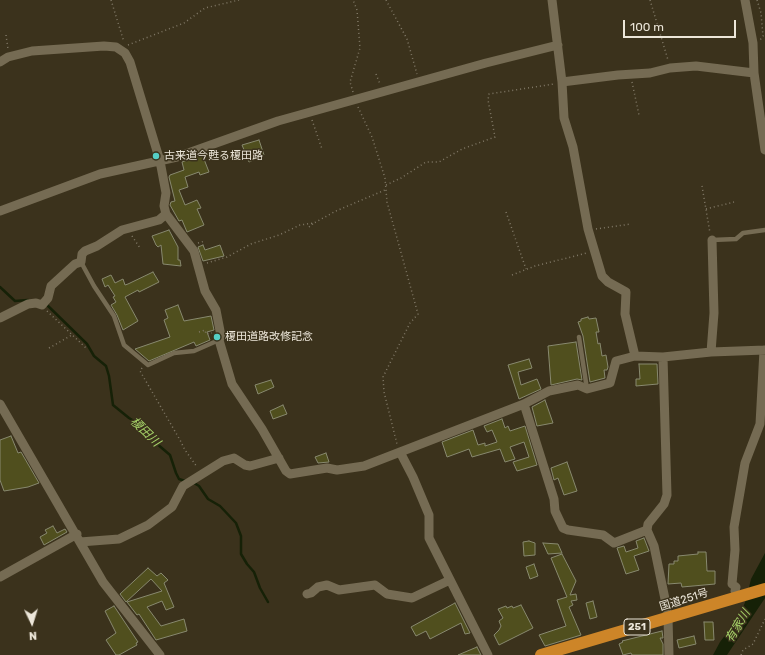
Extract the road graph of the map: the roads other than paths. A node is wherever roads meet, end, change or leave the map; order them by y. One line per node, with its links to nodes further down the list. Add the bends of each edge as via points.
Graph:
1 (552, 0): 3 (street)
2 (744, 0): 5 (street, via 753,43)
3 (558, 45): 6 (street); 8 (street, via 278,122)
4 (4, 59): 8 (street, via 32,51 104,46 122,50 130,62)
5 (754, 74): 6 (street, via 706,66); 7 (street)
6 (562, 82): 19 (street, via 564,118 573,147 588,229 602,276 626,292 625,314)
7 (765, 150)
8 (160, 161): 9 (street, via 100,174); 10 (street, via 166,193)
9 (0, 211)
10 (166, 214): 13 (street, via 159,220 122,230 85,251); 15 (street, via 194,251 205,291 216,310)
11 (765, 230): 12 (lane, via 743,234 736,239)
12 (712, 240): 18 (street, via 714,313)
13 (81, 262): 14 (street, via 75,264 50,286 48,298 44,303 28,304); 15 (lane, via 114,316 124,345 148,365 174,353 194,351)
14 (0, 318)
15 (219, 335): 25 (street, via 232,384)
16 (579, 337): 21 (lane)
17 (765, 350): 18 (street); 32 (street, via 760,424 745,463 734,527)
18 (711, 352): 20 (street)
19 (635, 356): 20 (street); 21 (street, via 616,361 610,383)
20 (663, 357): 26 (street, via 667,495 664,504 648,524)
21 (587, 389): 23 (street, via 578,385 549,392)
22 (0, 404): 27 (street)
23 (524, 404): 24 (street); 26 (street, via 554,499 555,511 563,528 603,535 614,543)
24 (400, 452): 25 (street, via 364,466 337,470 320,469 299,474 290,474 286,471); 29 (street, via 429,515 429,538)
25 (279, 458): 27 (street, via 250,466 234,458 223,460 187,482 172,507 148,525 119,540)
26 (647, 530): 33 (street, via 654,546)
27 (78, 538): 28 (street); 34 (street, via 104,582)
28 (0, 577)
29 (450, 580): 31 (street, via 412,598 387,594 375,586 339,590 327,585); 35 (street)
30 (765, 589): 32 (highway, 国道251号 / 251)
31 (307, 594)
32 (734, 595): 33 (highway, 国道251号 / 251)
33 (668, 618): 36 (highway, 国道251号 / 251); 37 (street)
34 (160, 655)
35 (488, 655)
36 (541, 655)
37 (669, 655)

